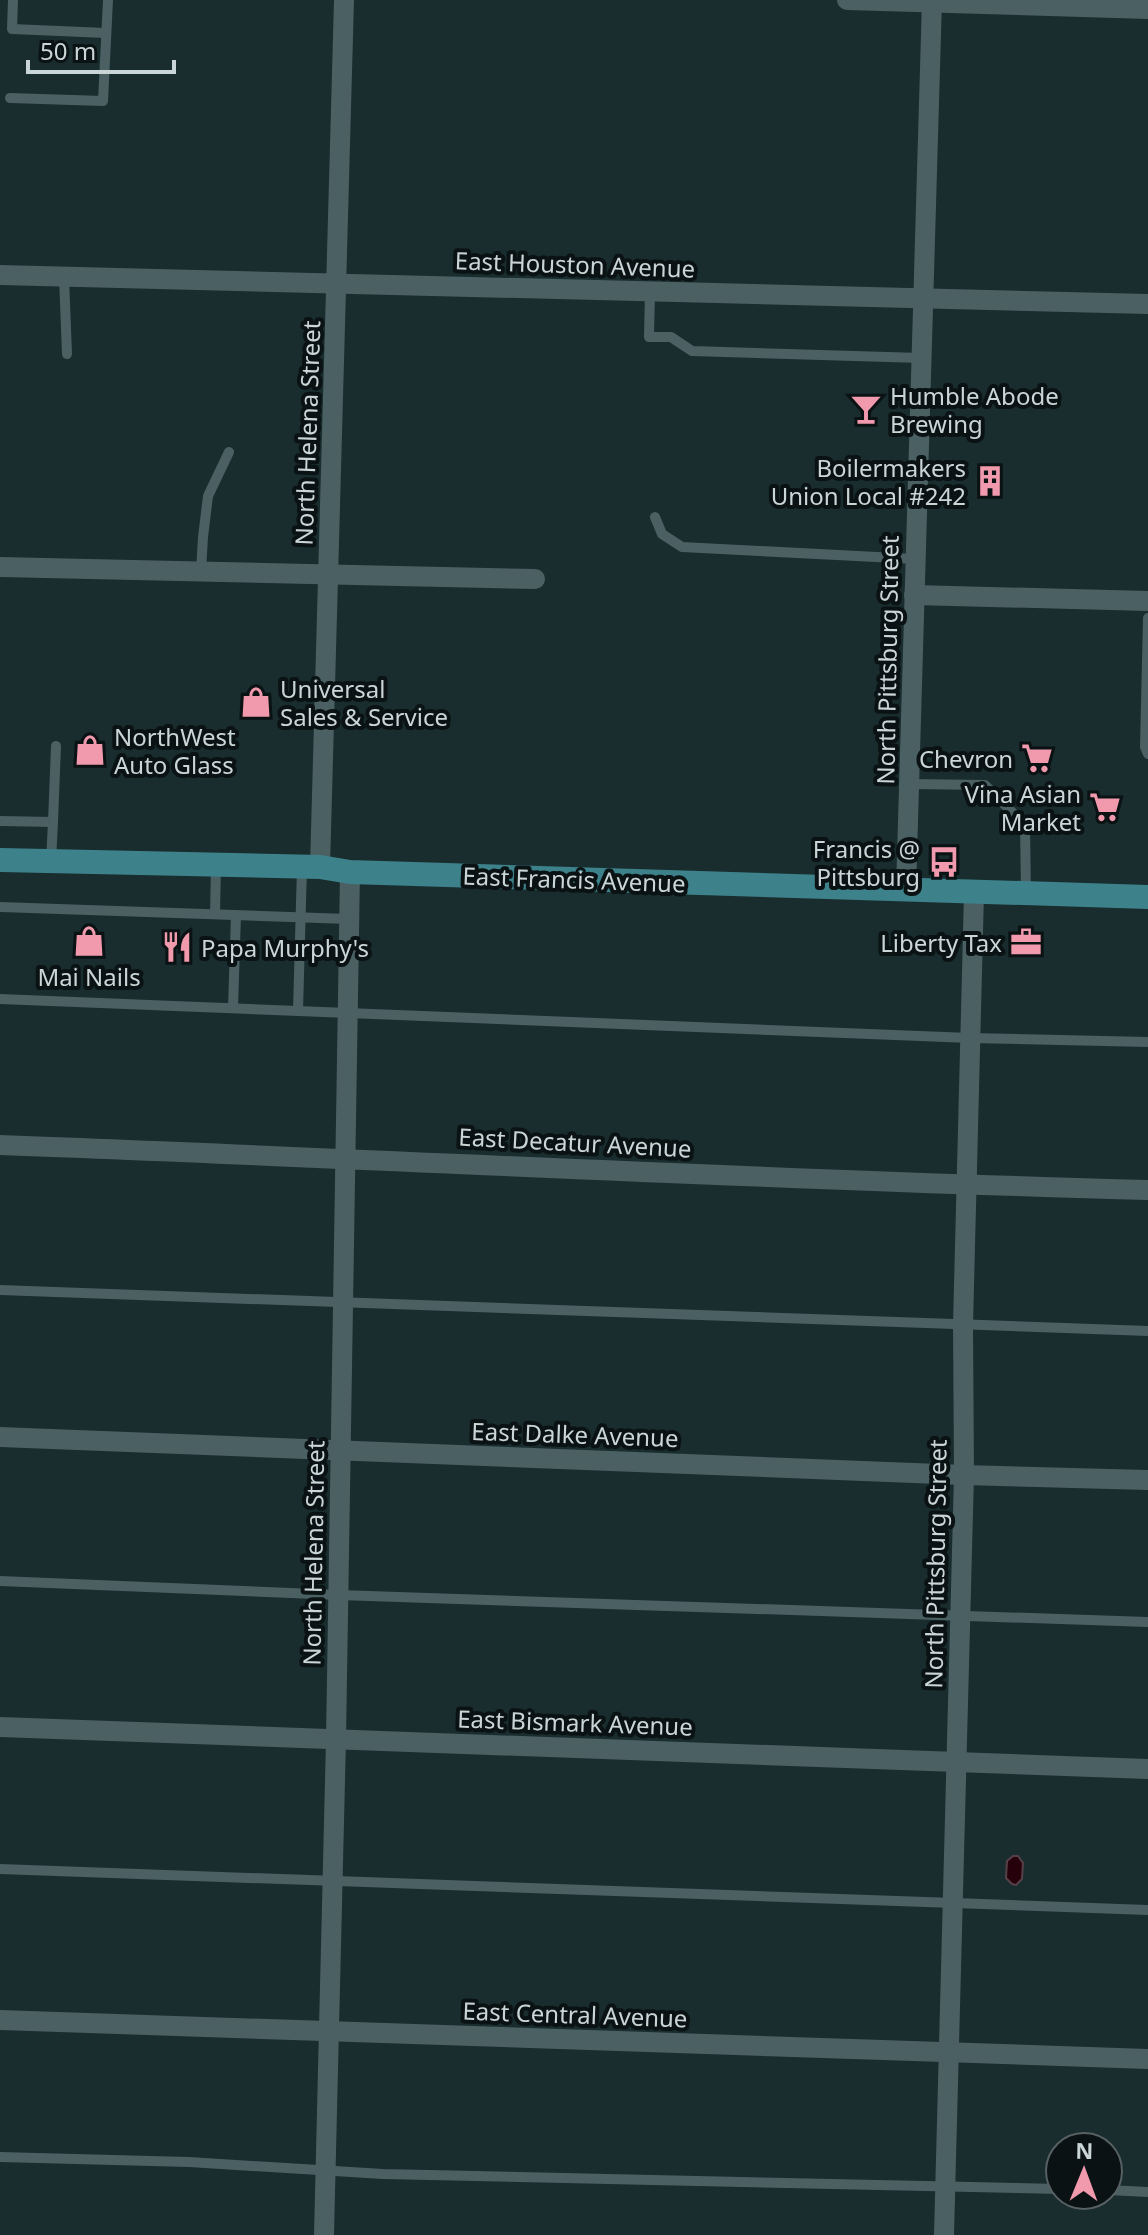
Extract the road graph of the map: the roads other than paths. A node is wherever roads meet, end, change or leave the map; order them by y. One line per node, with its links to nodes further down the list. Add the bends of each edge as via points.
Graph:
1 (13, 0): 7 (lane, via 12,29)
2 (108, 0): 7 (lane)
3 (344, 0): 11 (street, North Helena Street)
4 (847, 0): 5 (street)
5 (932, 1): 6 (street); 13 (street, North Pittsburg Street)
6 (1148, 9)
7 (106, 33): 8 (lane, via 103,101)
8 (10, 98)
9 (0, 275): 10 (street, East Houston Avenue)
10 (64, 277): 11 (street, East Houston Avenue); 15 (lane)
11 (338, 283): 12 (street, East Houston Avenue); 22 (street, North Helena Street)
12 (650, 292): 13 (street, East Houston Avenue); 16 (lane, via 649,337 671,337 692,351)
13 (923, 299): 14 (street, East Houston Avenue); 16 (street, North Pittsburg Street)
14 (1148, 304)
15 (67, 354)
16 (921, 358): 19 (street, North Pittsburg Street)
17 (229, 452): 21 (lane, via 208,496)
18 (655, 517): 19 (lane, via 662,534 682,547)
19 (915, 559): 24 (street, North Pittsburg Street)
20 (0, 567): 21 (street)
21 (201, 571): 22 (street)
22 (329, 573): 23 (street); 35 (street, North Helena Street)
23 (535, 579)
24 (914, 595): 25 (street); 29 (street, North Pittsburg Street)
25 (1148, 601)
26 (1148, 618): 28 (lane)
27 (56, 746): 31 (lane)
28 (1148, 754)
29 (909, 784): 37 (street, North Pittsburg Street); 39 (lane, via 985,785 1025,825)
30 (0, 821): 31 (lane)
31 (53, 822): 33 (lane)
32 (0, 860): 33 (main road, East Francis Avenue)
33 (51, 861): 34 (main road, East Francis Avenue)
34 (216, 866): 35 (main road, East Francis Avenue); 42 (lane)
35 (311, 867): 36 (main road, East Francis Avenue); 44 (lane)
36 (350, 872): 37 (main road, East Francis Avenue); 45 (street, North Helena Street)
37 (906, 890): 38 (main road, East Francis Avenue)
38 (974, 893): 39 (main road, East Francis Avenue); 50 (street, North Pittsburg Street)
39 (1026, 894): 40 (main road, East Francis Avenue)
40 (1148, 897)
41 (0, 907): 42 (lane)
42 (215, 914): 43 (lane)
43 (236, 915): 44 (lane); 47 (lane)
44 (301, 917): 45 (lane); 48 (lane)
45 (348, 919): 49 (street, North Helena Street)
46 (0, 999): 47 (lane)
47 (233, 1008): 48 (lane)
48 (298, 1011): 49 (lane)
49 (346, 1013): 50 (lane); 53 (street, North Helena Street)
50 (970, 1038): 51 (lane); 54 (street, North Pittsburg Street)
51 (1148, 1042)
52 (0, 1145): 53 (street, East Decatur Avenue)
53 (346, 1157): 54 (street, East Decatur Avenue); 57 (street, North Helena Street)
54 (967, 1185): 55 (street, East Decatur Avenue); 58 (street, North Pittsburg Street)
55 (1148, 1190)
56 (0, 1290): 57 (lane)
57 (344, 1304): 58 (lane); 61 (street, North Helena Street)
58 (963, 1325): 59 (lane); 62 (street, North Pittsburg Street)
59 (1148, 1331)
60 (0, 1437): 61 (street, East Dalke Avenue)
61 (341, 1451): 62 (street, East Dalke Avenue); 65 (street, North Helena Street)
62 (964, 1475): 63 (street, East Dalke Avenue); 66 (street, North Pittsburg Street)
63 (1148, 1480)
64 (0, 1581): 65 (lane)
65 (339, 1595): 66 (lane); 69 (street, North Helena Street)
66 (960, 1616): 67 (lane); 70 (street, North Pittsburg Street)
67 (1148, 1622)
68 (0, 1727): 69 (street, East Bismark Avenue)
69 (336, 1739): 70 (street, East Bismark Avenue); 73 (street, North Helena Street)
70 (957, 1763): 71 (street, East Bismark Avenue); 74 (street, North Pittsburg Street)
71 (1148, 1769)
72 (0, 1869): 73 (lane)
73 (333, 1881): 74 (lane); 77 (street, North Helena Street)
74 (953, 1904): 75 (lane); 78 (street, North Pittsburg Street)
75 (1148, 1910)
76 (0, 2020): 77 (street, East Central Avenue)
77 (329, 2032): 78 (street, East Central Avenue); 81 (street, North Helena Street)
78 (950, 2053): 79 (street, East Central Avenue); 82 (street, North Pittsburg Street)
79 (1148, 2059)
80 (0, 2157): 81 (lane)
81 (326, 2170): 82 (lane); 86 (street, North Helena Street)
82 (946, 2185): 83 (lane); 87 (street, North Pittsburg Street)
83 (1044, 2188)
84 (1124, 2191): 85 (lane)
85 (1148, 2192)
86 (324, 2235)
87 (944, 2235)

